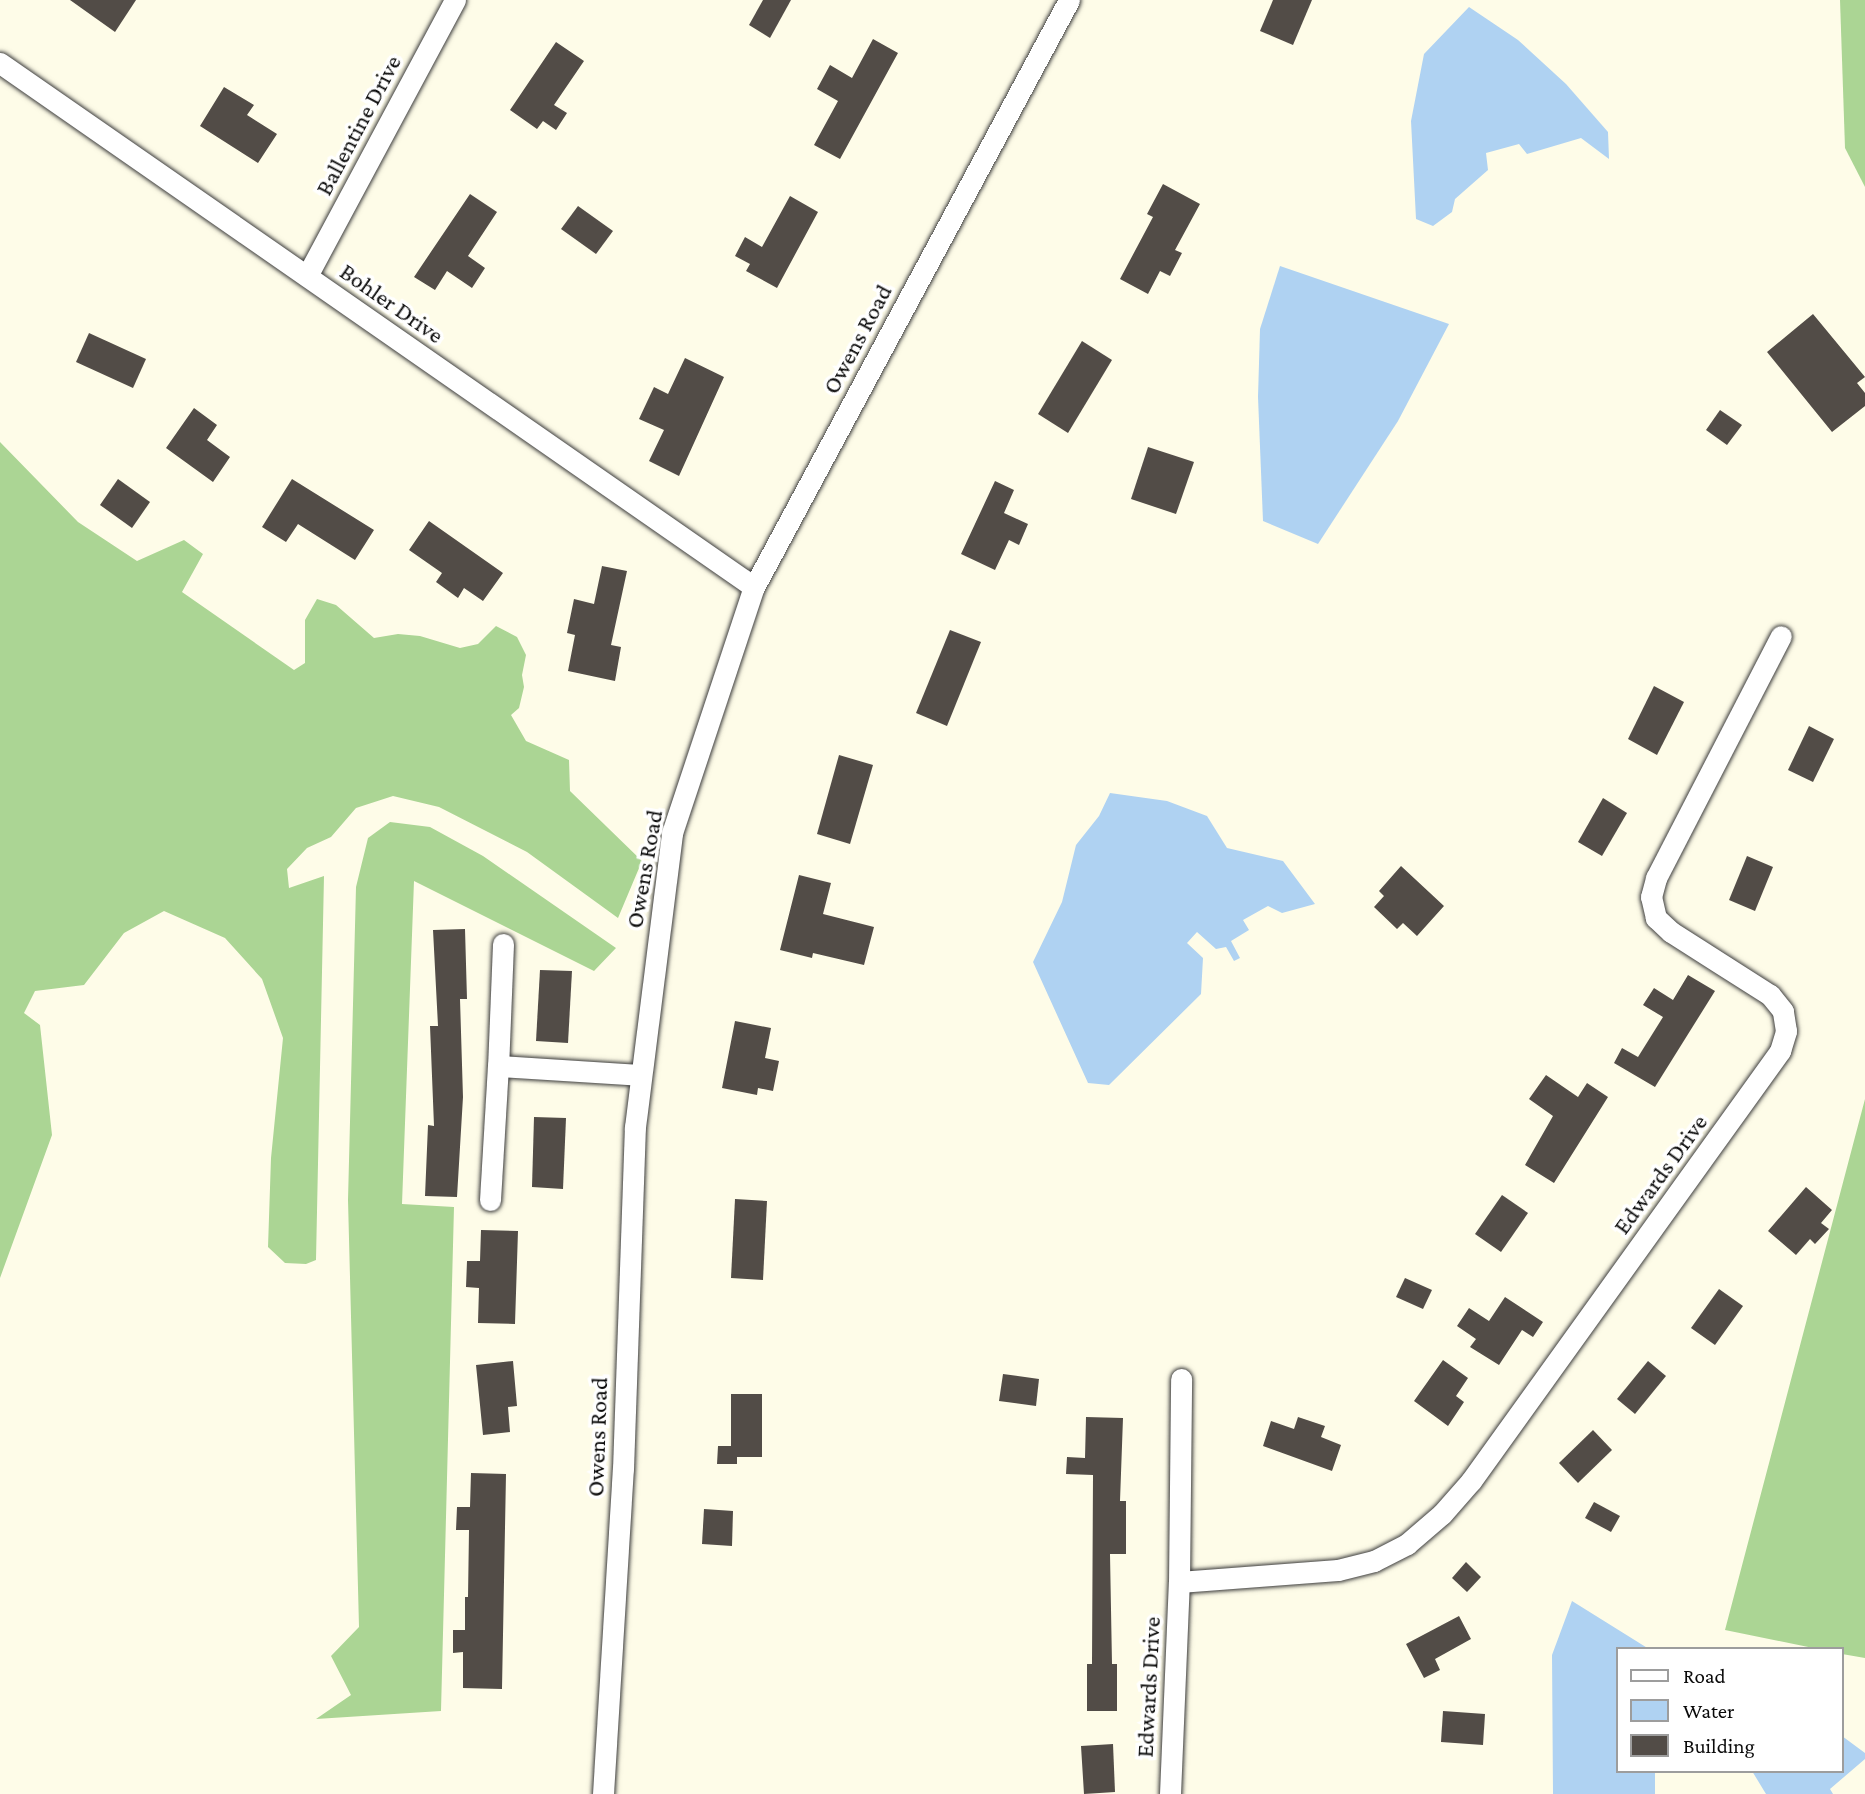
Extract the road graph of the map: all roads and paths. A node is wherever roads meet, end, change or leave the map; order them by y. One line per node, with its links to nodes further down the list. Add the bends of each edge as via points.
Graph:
1 (455, 0): 4 (street, Ballentine Drive)
2 (1069, 0): 5 (street, Owens Road)
3 (0, 63): 4 (street, Bohler Drive)
4 (307, 276): 5 (street, Bohler Drive)
5 (754, 587): 9 (street, Owens Road, via 672,833)
6 (1781, 636): 12 (street, Edwards Drive, via 1656,878 1651,897 1656,918 1671,932 1770,995 1783,1011 1786,1031 1780,1051 1471,1481 1442,1514 1407,1544 1374,1561 1338,1570)
7 (503, 944): 8 (street)
8 (498, 1066): 9 (street); 10 (street)
9 (642, 1075): 13 (street, Owens Road, via 635,1127 623,1469)
10 (490, 1200)
11 (1181, 1379): 12 (street, Edwards Drive)
12 (1179, 1582): 14 (street, Edwards Drive)
13 (603, 1794)
14 (1170, 1794)

